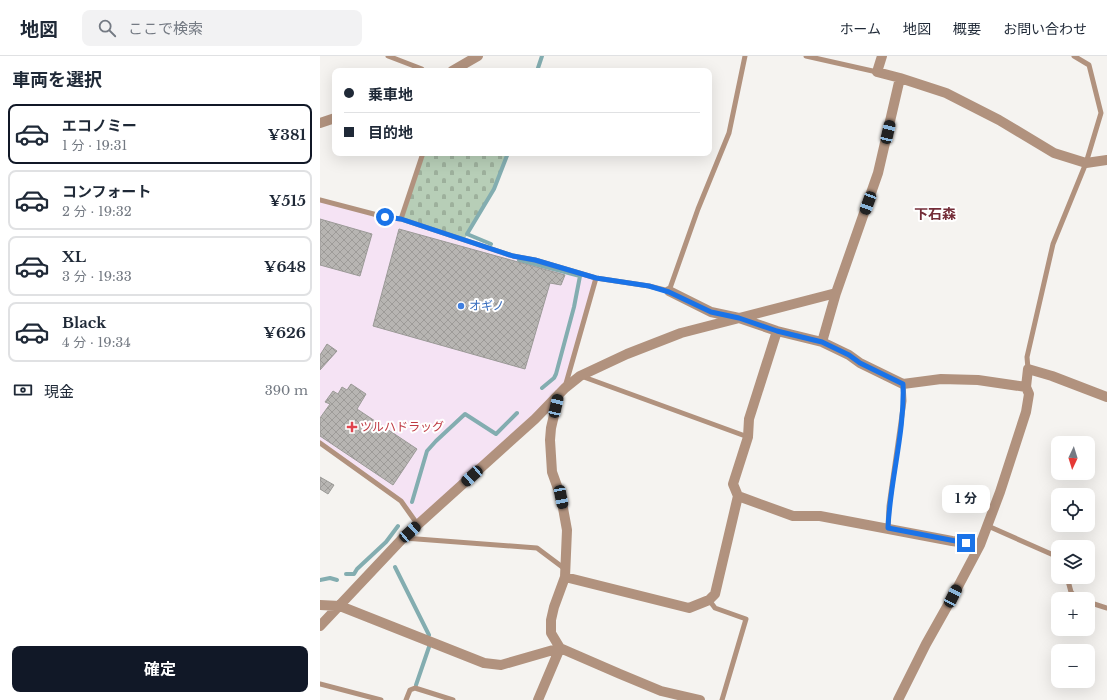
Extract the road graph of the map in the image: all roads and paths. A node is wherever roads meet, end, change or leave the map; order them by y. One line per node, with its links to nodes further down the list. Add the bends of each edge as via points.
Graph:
1 (388, 56): 7 (lane)
2 (478, 56): 8 (street)
3 (745, 56): 19 (lane, via 729,133)
4 (806, 56): 9 (lane)
5 (882, 56): 9 (street)
6 (1074, 56): 15 (lane, via 1089,65 1101,114)
7 (419, 68)
8 (457, 68)
9 (877, 72): 10 (street)
10 (900, 78): 15 (street, via 946,93 999,120 1054,153); 20 (street, via 878,172)
11 (332, 119): 12 (street)
12 (320, 123)
13 (422, 156): 17 (lane)
14 (1107, 160): 15 (street)
15 (1086, 163): 24 (lane, via 1053,244 1027,357)
16 (320, 200): 17 (lane)
17 (401, 219): 18 (lane, via 513,256)
18 (596, 278): 19 (lane, via 649,286); 28 (lane)
19 (669, 292): 21 (street, via 711,312)
20 (836, 293): 21 (street); 23 (street)
21 (739, 318): 22 (street); 25 (street, via 681,333)
22 (777, 331): 23 (street); 30 (street, via 749,419)
23 (822, 342): 26 (street)
24 (1028, 369): 27 (street); 29 (street)
25 (580, 376): 28 (street); 30 (lane)
26 (903, 384): 27 (street, via 941,379 978,380); 35 (lane, via 904,401)
27 (1026, 386): 34 (street, via 1029,394 1026,412)
28 (562, 391): 33 (street, via 535,419); 39 (street, via 550,440 552,472 561,497 568,530)
29 (1107, 397)
30 (748, 437): 32 (street, via 733,484)
31 (320, 443): 33 (lane, via 401,501)
32 (738, 496): 35 (street, via 793,516 820,516); 40 (street, via 715,594)
33 (418, 525): 36 (street)
34 (988, 526): 37 (street); 38 (lane)
35 (888, 528): 37 (street)
36 (403, 538): 39 (lane, via 538,548); 43 (street)
37 (980, 545): 54 (street)
38 (1051, 554)
39 (565, 573): 40 (street, via 689,608); 46 (street, via 551,620 552,633)
40 (709, 600): 53 (lane, via 715,608 746,619)
41 (1095, 604): 44 (lane)
42 (320, 605): 43 (street)
43 (340, 606): 45 (street); 46 (street, via 484,663 500,665)
44 (1107, 608)
45 (320, 626)
46 (560, 648): 51 (street); 52 (street, via 661,691)
47 (320, 684): 48 (lane)
48 (381, 700)
49 (406, 700): 50 (lane, via 410,690 416,688)
50 (452, 700)
51 (538, 700)
52 (700, 700)
53 (722, 700)
54 (898, 700)

